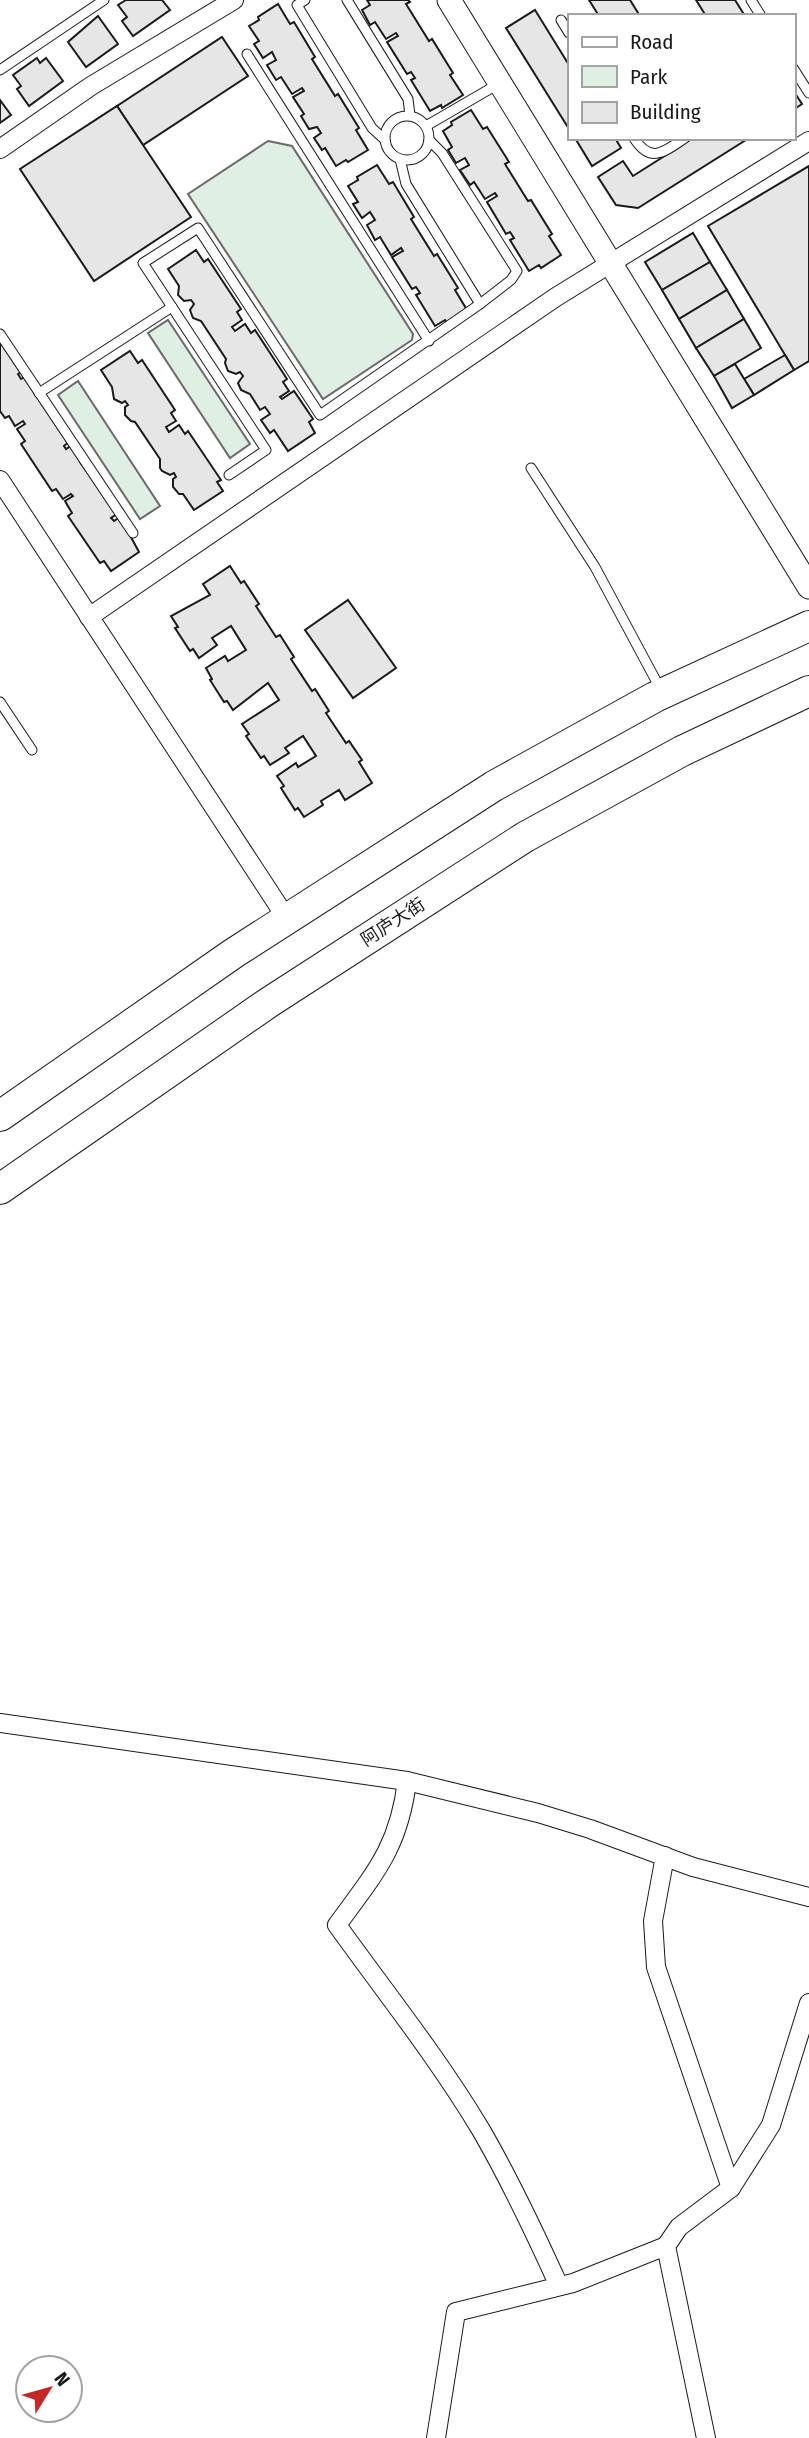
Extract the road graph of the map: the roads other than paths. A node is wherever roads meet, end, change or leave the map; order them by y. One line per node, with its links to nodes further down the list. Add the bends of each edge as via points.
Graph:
1 (104, 0): 9 (lane)
2 (234, 0): 20 (street, via 91,86)
3 (305, 0): 15 (lane, via 297,5 372,128)
4 (347, 0): 13 (lane, via 408,99)
5 (449, 0): 11 (street)
6 (561, 20): 7 (lane)
7 (568, 31)
8 (247, 54): 26 (lane)
9 (0, 70)
10 (795, 71): 12 (lane)
11 (500, 83): 14 (lane); 22 (street)
12 (809, 93)
13 (410, 115): 14 (lane); 15 (lane, via 389,124)
14 (426, 127): 18 (lane)
15 (385, 140): 21 (lane)
16 (635, 140): 17 (lane, via 640,148 656,154)
17 (682, 140)
18 (429, 141): 21 (lane, via 417,158); 23 (lane, via 442,153 517,271)
19 (809, 141): 22 (street)
20 (0, 149)
21 (400, 159): 23 (lane, via 406,184)
22 (610, 263): 32 (street); 33 (street)
23 (480, 304): 26 (lane)
24 (172, 307): 26 (lane, via 144,263 198,228 320,415); 27 (lane); 29 (lane, via 266,450)
25 (0, 334): 27 (lane)
26 (429, 341)
27 (39, 393): 31 (lane)
28 (531, 468): 36 (lane, via 595,567)
29 (229, 475)
30 (0, 480): 33 (street)
31 (133, 533)
32 (809, 587)
33 (89, 617): 39 (street)
34 (809, 626): 36 (highway)
35 (809, 691): 43 (highway, 阿庐大街, via 682,751 525,837 268,1003)
36 (663, 694): 39 (highway, via 494,786)
37 (0, 702): 38 (lane)
38 (32, 750)
39 (287, 919): 40 (highway)
40 (34, 1093): 41 (street); 42 (highway)
41 (0, 1105)
42 (0, 1116)
43 (0, 1189)
44 (0, 1723): 45 (street)
45 (407, 1781): 46 (street, via 538,1813); 51 (street, via 401,1820 385,1859 337,1925 480,2129 523,2206)
46 (666, 1856): 47 (street); 49 (street, via 653,1921 656,1967)
47 (809, 1897)
48 (809, 2003): 49 (street, via 771,2125)
49 (731, 2188): 50 (street, via 679,2227)
50 (666, 2246): 51 (street); 53 (street)
51 (559, 2286): 52 (street, via 456,2312)
52 (436, 2438)
53 (706, 2438)

